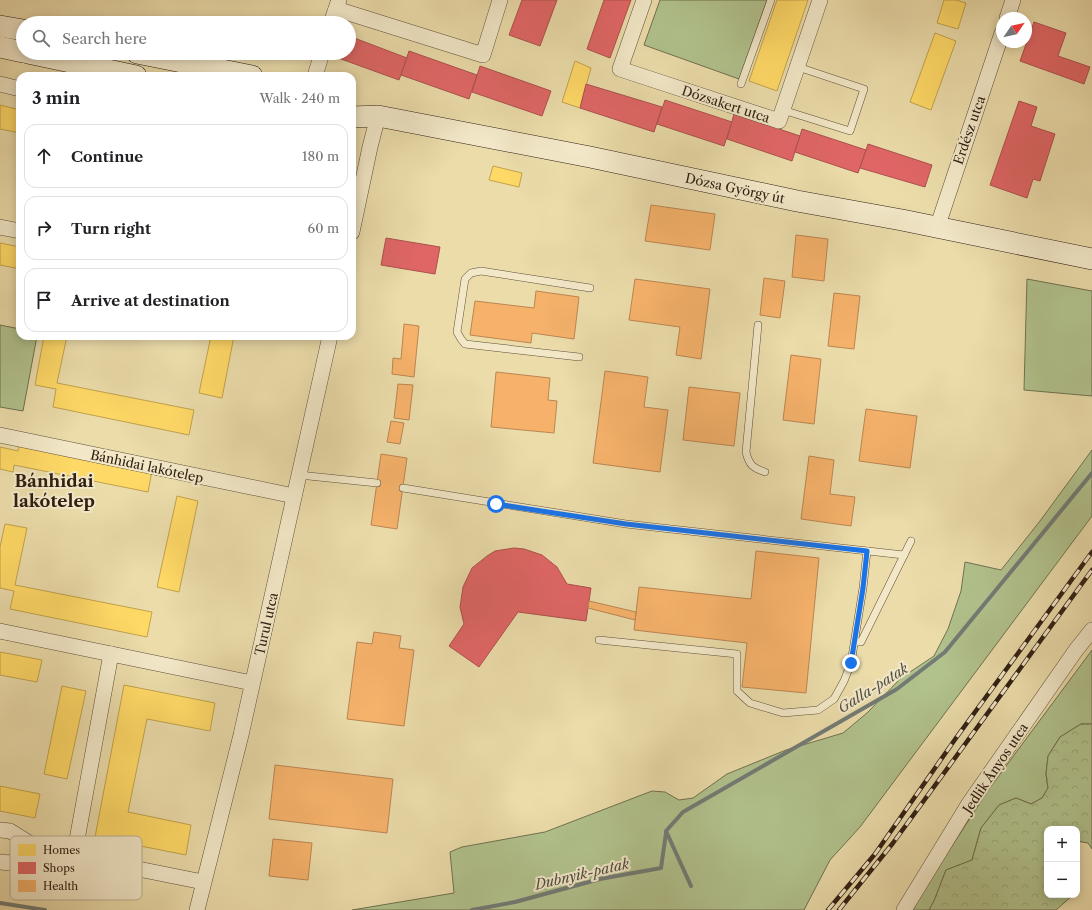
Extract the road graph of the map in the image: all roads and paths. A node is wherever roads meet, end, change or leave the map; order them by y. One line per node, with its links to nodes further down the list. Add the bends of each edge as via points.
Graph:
1 (500, 0): 9 (street, via 483,55)
2 (644, 0): 26 (street, Dózsakert utca, via 620,69 779,121)
3 (771, 0): 23 (lane)
4 (820, 0): 18 (street, Dózsakert utca)
5 (1013, 0): 7 (street)
6 (335, 11): 8 (street)
7 (1009, 12)
8 (352, 16)
9 (356, 17)
10 (0, 26): 11 (street)
11 (16, 29)
12 (0, 47): 14 (street)
13 (997, 48): 31 (street, Erdész utca)
14 (16, 50)
15 (61, 60): 19 (street)
16 (172, 60): 20 (street)
17 (320, 60): 21 (street)
18 (798, 67): 26 (street, Dózsakert utca); 26 (lane, via 864,89 850,131)
19 (117, 72)
20 (232, 72)
21 (316, 72)
22 (0, 84): 24 (street)
23 (741, 84)
24 (16, 88)
25 (356, 103): 27 (street, Dózsa György út)
26 (783, 110)
27 (378, 116): 28 (street, Dózsa György út); 29 (street); 31 (street, Dózsa György út)
28 (356, 117)
29 (356, 213)
30 (0, 227): 32 (street)
31 (937, 228): 33 (street, Dózsa György út)
32 (16, 230)
33 (1092, 259)
34 (590, 288): 37 (lane, via 481,271 471,273 465,279 457,332 465,344)
35 (758, 325): 39 (lane, via 746,452 748,461 756,469)
36 (329, 340): 40 (street, Turul utca)
37 (579, 357)
38 (0, 435): 43 (street, Bánhidai lakótelep)
39 (765, 472)
40 (299, 475): 41 (lane); 43 (street, Turul utca)
41 (377, 483)
42 (403, 488): 45 (lane, via 626,524)
43 (294, 496): 52 (street, Turul utca)
44 (911, 541): 46 (lane)
45 (867, 551): 46 (lane); 50 (lane)
46 (904, 555): 50 (lane, via 861,642)
47 (1092, 630): 61 (street, Jedlik Ányos utca, via 970,802)
48 (0, 631): 51 (street)
49 (599, 640): 50 (lane, via 737,654 737,690 750,703 782,713 818,710 834,699 851,663)
50 (855, 642)
51 (111, 654): 52 (street); 55 (street)
52 (252, 683): 59 (street, Turul utca)
53 (0, 830): 54 (street, via 10,831)
54 (18, 836)
55 (78, 836)
56 (0, 862): 57 (street)
57 (10, 863)
58 (142, 870): 59 (street)
59 (203, 882): 60 (street, Turul utca)
60 (196, 910)
61 (904, 910)

